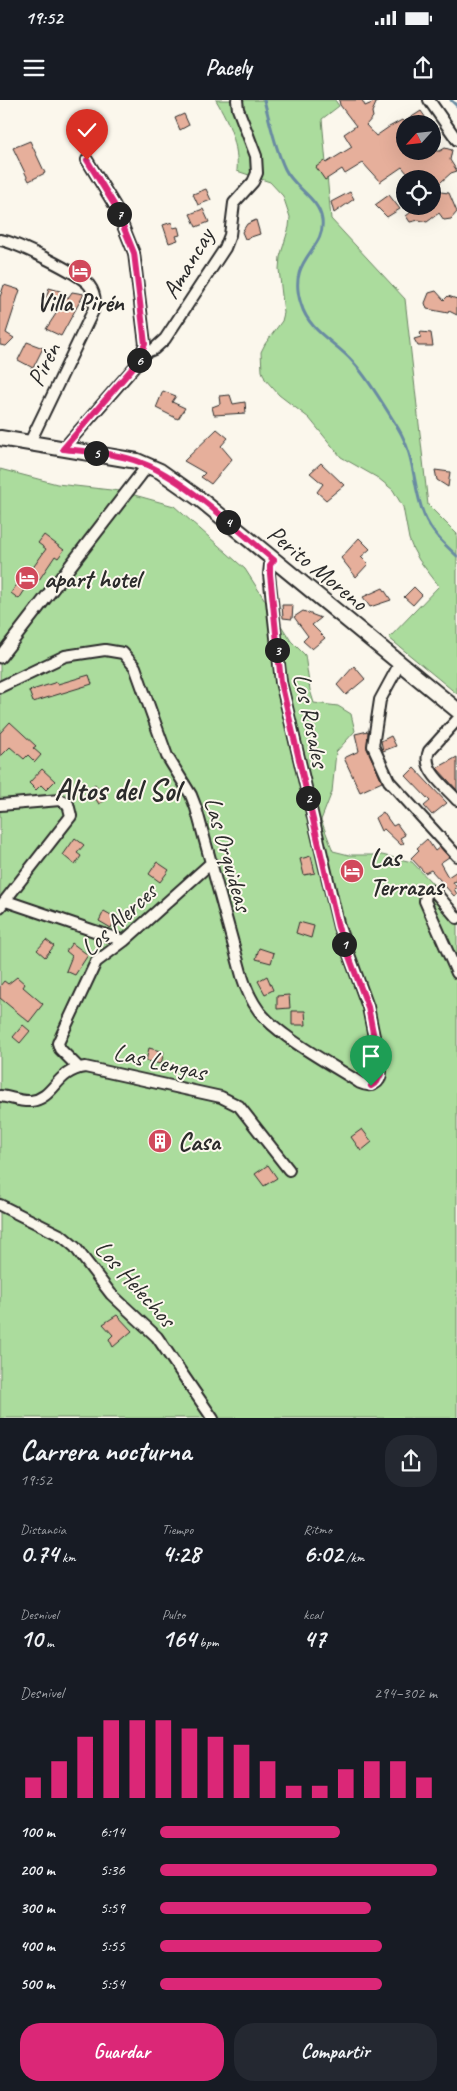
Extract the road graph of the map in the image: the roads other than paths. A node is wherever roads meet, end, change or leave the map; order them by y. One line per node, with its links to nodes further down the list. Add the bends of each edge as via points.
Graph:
1 (237, 100): 6 (street, Amancay, via 256,156 257,173 234,203 230,235 222,254 165,339)
2 (428, 100): 3 (street)
3 (457, 140)
4 (87, 160): 6 (street, via 115,206 134,253 145,334)
5 (0, 240): 8 (street, Pirén, via 27,248 86,282 94,297 93,311)
6 (142, 354): 9 (street)
7 (0, 438): 8 (main road, Perito Moreno)
8 (29, 444): 9 (main road, Perito Moreno)
9 (63, 449): 10 (main road, Perito Moreno)
10 (148, 465): 11 (main road, Perito Moreno, via 190,491); 12 (street)
11 (274, 560): 13 (main road, Perito Moreno); 25 (street, Los Rosales, via 270,574 281,682 342,938 369,1012 381,1074)
12 (0, 657)
13 (400, 664): 15 (main road, Perito Moreno); 18 (street, via 380,700 373,746 389,781)
14 (0, 687): 19 (street, Las Orquideas, via 65,656 111,649 128,657 137,672 167,756 194,802)
15 (456, 720): 16 (street, via 427,758 430,771)
16 (457, 800)
17 (0, 805): 20 (street, via 60,800 70,808 70,819)
18 (457, 856)
19 (211, 863): 22 (street, Los Alerces); 25 (street, Las Orquideas, via 242,976 254,1004 280,1030 360,1083)
20 (3, 904): 22 (street)
21 (457, 918): 23 (street, via 435,892 426,893 425,901)
22 (124, 941): 24 (street, Los Alerces, via 93,966 59,1039 60,1049)
23 (457, 973)
24 (79, 1068): 26 (street, Las Lengas, via 66,1073 48,1093 36,1100 22,1101); 27 (street, Las Lengas, via 93,1067 228,1099 244,1112)
25 (371, 1086)
26 (0, 1096)
27 (289, 1170)
28 (0, 1205): 29 (street, Los Helechos, via 62,1236 76,1247 104,1286 157,1337)
29 (214, 1418)

